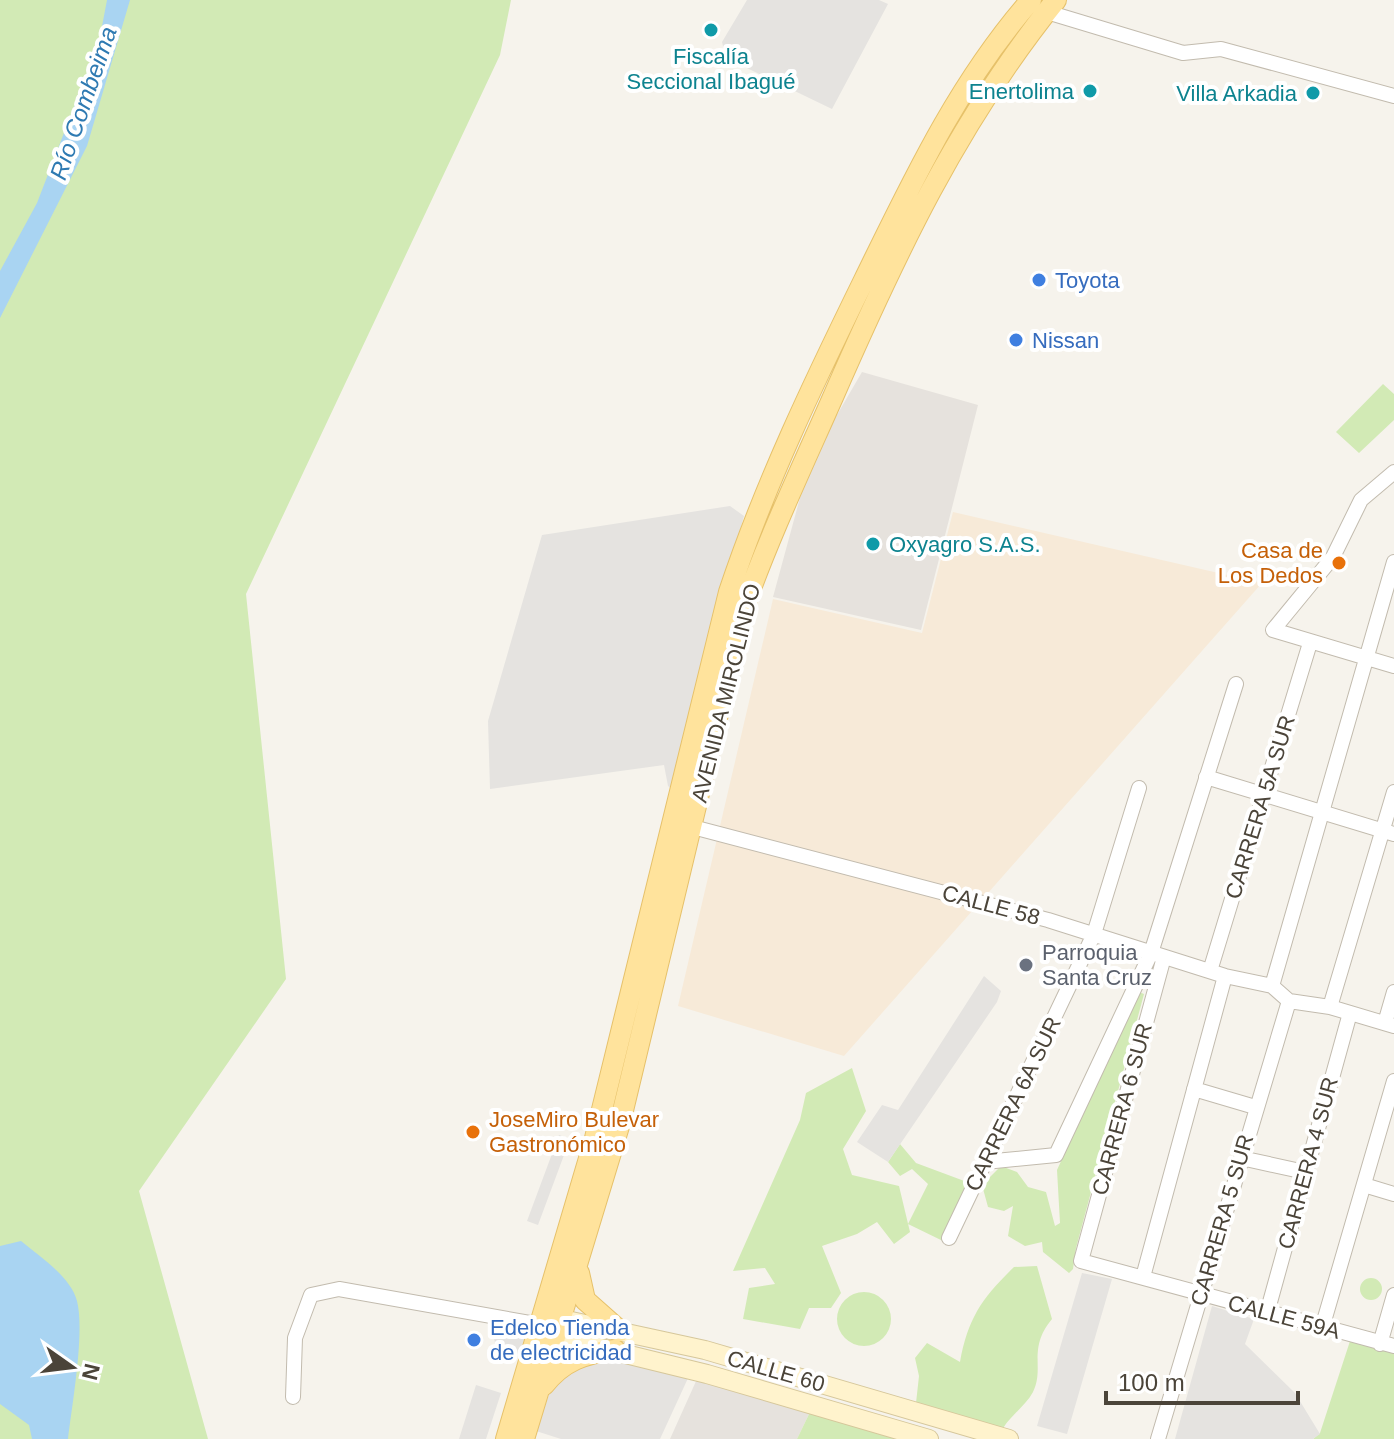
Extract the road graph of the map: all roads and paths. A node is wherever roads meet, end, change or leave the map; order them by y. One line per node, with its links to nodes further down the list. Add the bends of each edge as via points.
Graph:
1 (1045, 4): 2 (street, via 1183,53 1221,49); 14 (main road, AVENIDA MIROLINDO, via 978,68 945,119 791,433 729,592)
2 (1394, 96)
3 (1394, 472): 5 (street, via 1361,500 1333,557 1273,630)
4 (1394, 562): 6 (street)
5 (1310, 643): 6 (street); 12 (street, CARRERA 5A SUR)
6 (1365, 659): 7 (street); 13 (street)
7 (1394, 666)
8 (1236, 684): 9 (street, CARRERA 6 SUR)
9 (1206, 777): 12 (street); 17 (street, CARRERA 6 SUR)
10 (1139, 788): 16 (street, CARRERA 6A SUR)
11 (1394, 792): 15 (street)
12 (1264, 795): 13 (street); 18 (street, CARRERA 5A SUR)
13 (1320, 811): 15 (street); 20 (street)
14 (684, 825): 16 (street, CALLE 58); 36 (main road, AVENIDA MIROLINDO, via 620,1123); 41 (main road, AVENIDA MIROLINDO, via 595,1138)
15 (1388, 832): 23 (street)
16 (1094, 934): 17 (street, CALLE 58); 30 (street, CARRERA 6A SUR)
17 (1157, 955): 18 (street, CALLE 58); 30 (street, via 1056,1155); 35 (street, CARRERA 6 SUR)
18 (1210, 971): 19 (street, CALLE 58)
19 (1225, 976): 20 (street, CALLE 58); 27 (street)
20 (1272, 986): 22 (street, CALLE 58)
21 (1394, 992): 25 (street)
22 (1289, 1001): 23 (street); 28 (street, CARRERA 5 SUR)
23 (1330, 1007): 24 (street)
24 (1350, 1013): 25 (street); 31 (street, CARRERA 4 SUR)
25 (1389, 1024)
26 (1394, 1081): 32 (street)
27 (1194, 1089): 28 (street); 37 (street)
28 (1255, 1107): 29 (street, CARRERA 5 SUR)
29 (1241, 1158): 31 (street); 38 (street, CARRERA 5 SUR)
30 (985, 1162): 34 (street, CARRERA 6A SUR)
31 (1305, 1172): 40 (street, CARRERA 4 SUR)
32 (1364, 1185): 33 (street); 42 (street)
33 (1394, 1194)
34 (949, 1238)
35 (1081, 1261): 37 (street, CALLE 59A)
36 (580, 1262): 41 (main road, AVENIDA MIROLINDO); 43 (main road, via 585,1300)
37 (1143, 1277): 38 (street, CALLE 59A)
38 (1200, 1295): 40 (street, CALLE 59A); 51 (street, CARRERA 5 SUR)
39 (1394, 1295): 44 (street)
40 (1267, 1313): 42 (street, CALLE 59A)
41 (553, 1327): 43 (main road, CALLE 60); 45 (main road, AVENIDA MIROLINDO); 46 (street, CALLE 60, via 339,1289 311,1295 295,1338); 47 (main road, AVENIDA MIROLINDO)
42 (1322, 1328): 44 (street, CALLE 59A)
43 (618, 1341): 45 (main road, via 571,1361); 49 (main road, CALLE 60); 50 (main road, CALLE 60, via 715,1353)
44 (1387, 1345)
45 (537, 1395): 48 (main road, AVENIDA MIROLINDO)
46 (293, 1397)
47 (506, 1439)
48 (524, 1439)
49 (929, 1439)
50 (1009, 1439)
51 (1158, 1439)

